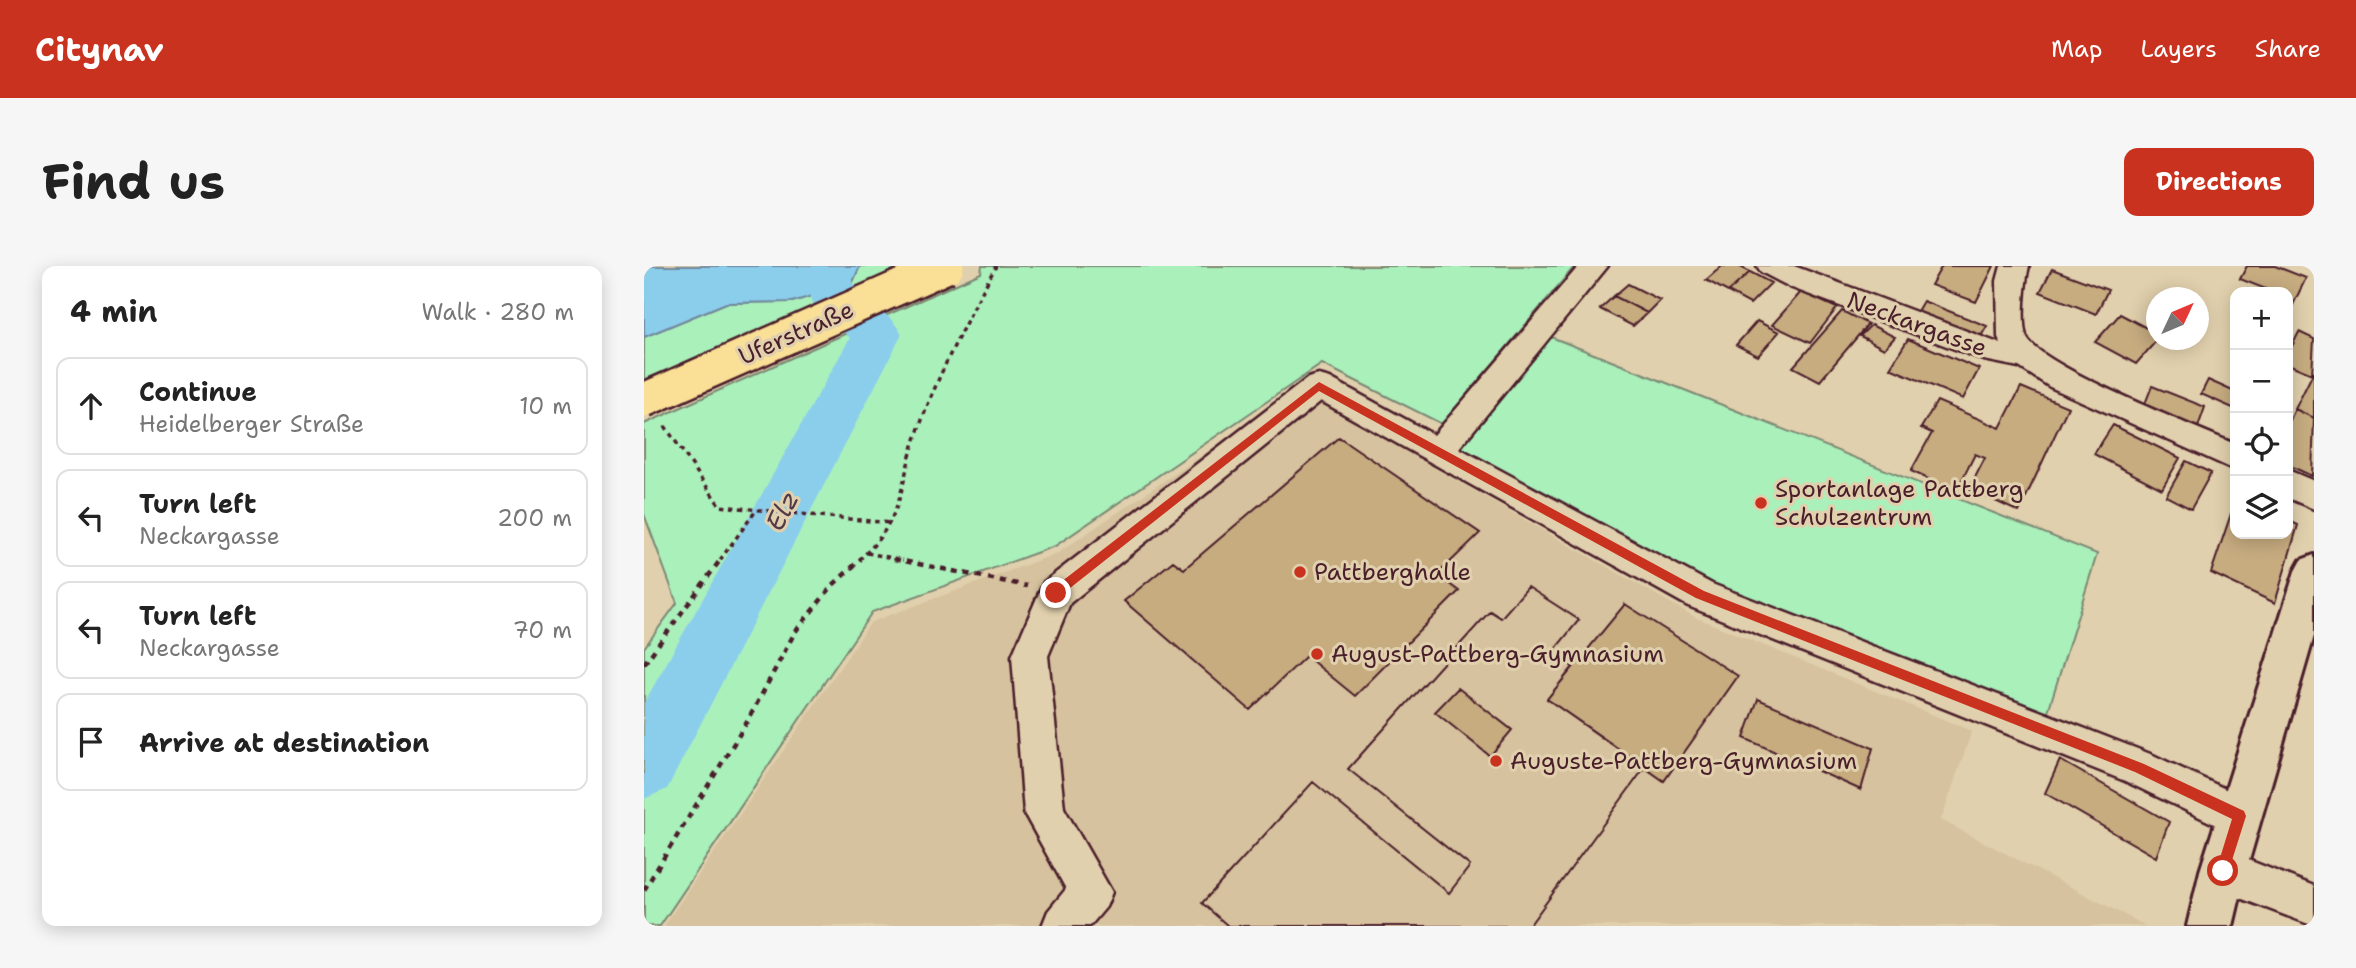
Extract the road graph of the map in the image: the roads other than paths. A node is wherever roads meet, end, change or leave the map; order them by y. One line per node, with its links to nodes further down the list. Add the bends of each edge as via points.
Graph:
1 (947, 266): 6 (main road, Uferstraße, bridge)
2 (1594, 266): 7 (street)
3 (1771, 266): 5 (street, Neckargasse, via 1994,353)
4 (2015, 266): 5 (street, via 2012,337)
5 (2026, 358): 8 (street, via 2061,379)
6 (651, 408)
7 (1438, 452): 12 (street, via 1700,595 2139,768); 15 (street, via 1319,386 1056,593 1030,656 1044,813 1091,892)
8 (2230, 456)
9 (2293, 486): 10 (street)
10 (2314, 496)
11 (2314, 571): 12 (street)
12 (2239, 816): 13 (street)
13 (2223, 871): 14 (street); 16 (street)
14 (2314, 907)
15 (1063, 926)
16 (2210, 926)

